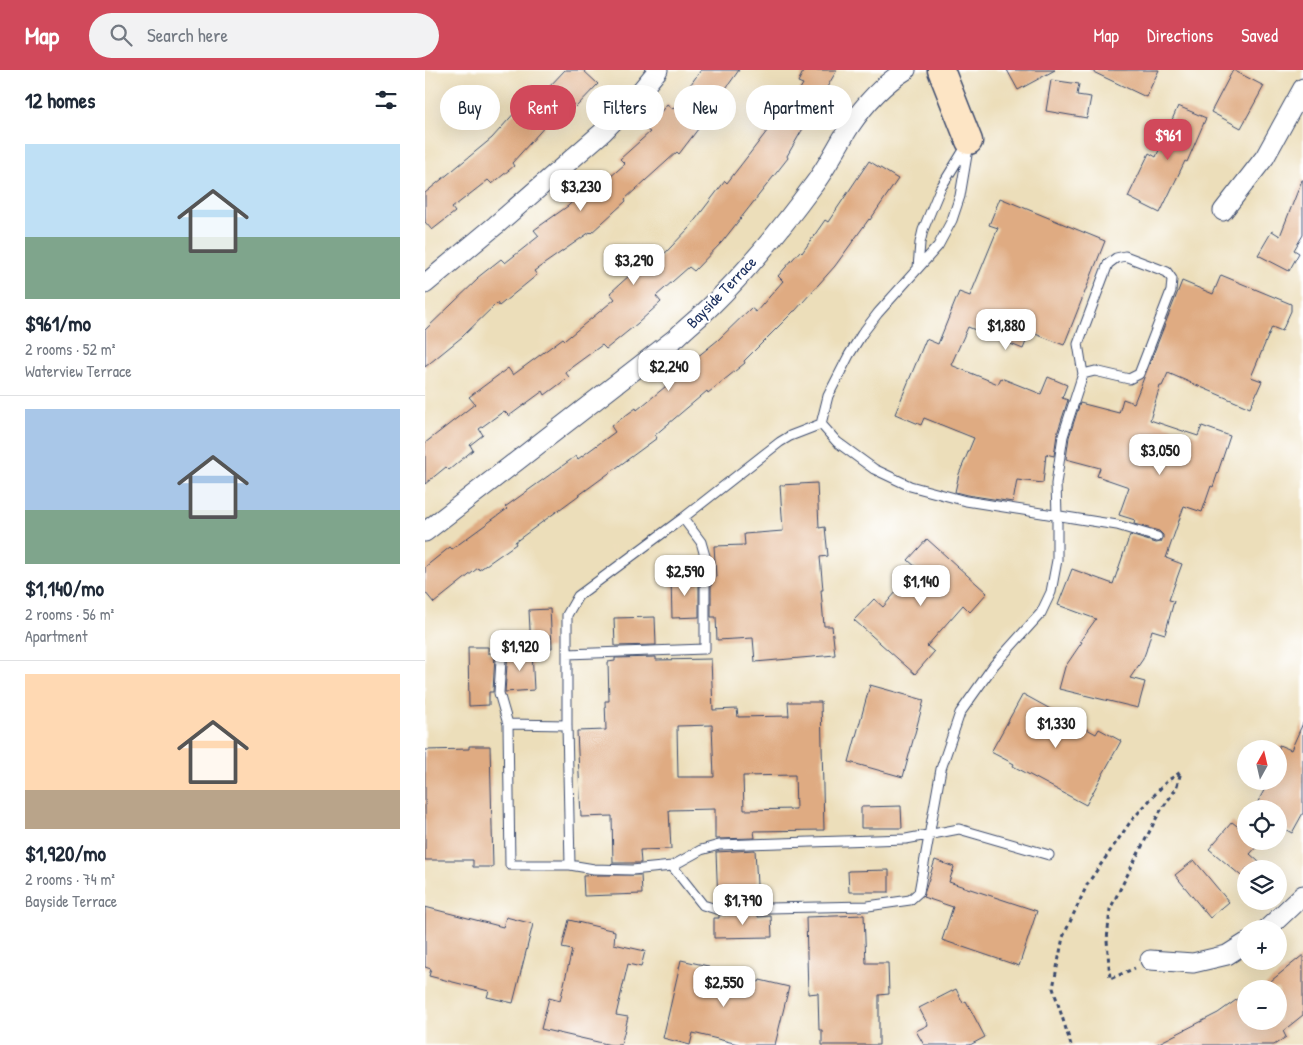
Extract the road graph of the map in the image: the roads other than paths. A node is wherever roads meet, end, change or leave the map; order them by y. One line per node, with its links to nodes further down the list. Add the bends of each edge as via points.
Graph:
1 (658, 70): 8 (street, via 604,131)
2 (906, 70): 13 (street, Bayside Terrace, via 889,81 864,107 813,186 754,260 711,306 677,337)
3 (941, 70): 5 (street)
4 (1303, 88): 6 (street, via 1265,156)
5 (969, 141): 7 (lane, via 941,189 923,230); 7 (lane, via 960,196 952,220 938,246)
6 (1223, 211)
7 (918, 268): 10 (lane, via 878,313 849,355 828,396)
8 (425, 284)
9 (1083, 374): 9 (lane, via 1078,344 1108,264 1125,256 1167,272 1172,279 1171,291 1139,374 1129,379 1095,371); 11 (lane, via 1063,436 1056,484)
10 (821, 424): 11 (lane, via 837,442 874,469 910,486 966,501); 12 (lane, via 780,442)
11 (1057, 516): 14 (lane, via 1117,525); 19 (lane, via 1057,560 1051,592 1041,613 994,665 960,713 941,769)
12 (683, 518): 16 (lane, via 578,596 567,615); 16 (lane, via 701,542 705,556 705,649)
13 (425, 532)
14 (1157, 537)
15 (502, 644): 17 (lane, via 499,693)
16 (567, 654): 18 (lane)
17 (508, 724): 18 (lane); 21 (lane, via 509,864)
18 (567, 724): 21 (lane)
19 (929, 835): 20 (lane, via 959,829); 22 (lane, via 906,839 719,845 701,850); 22 (lane, via 919,892 910,900 868,906 716,909 703,905)
20 (1049, 855)
21 (571, 865): 22 (lane, via 594,870)
22 (673, 866)
23 (1303, 895): 24 (street)
24 (1277, 920)
25 (1237, 949): 26 (street, via 1227,955 1193,963)
26 (1150, 960)

